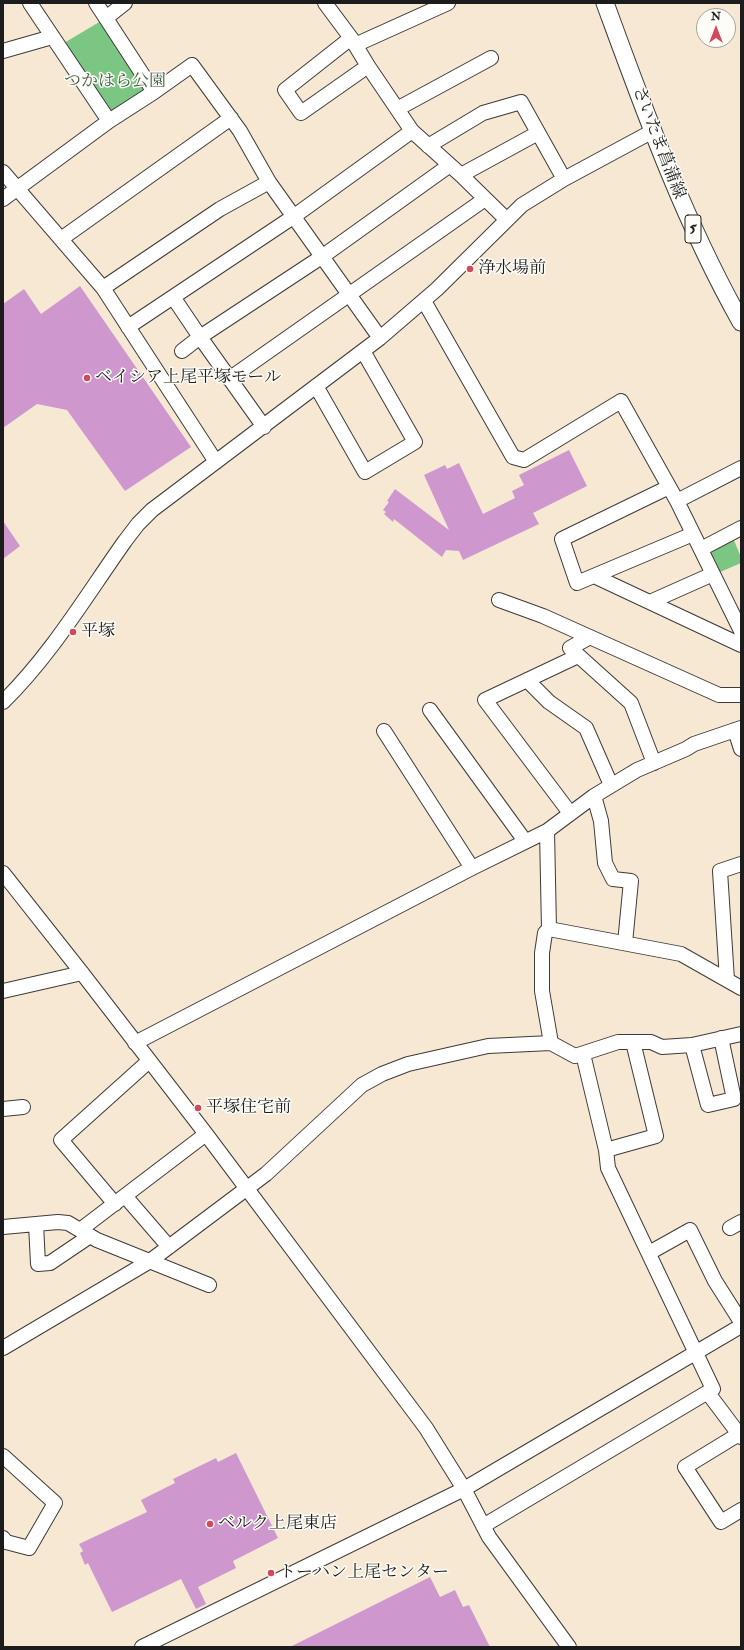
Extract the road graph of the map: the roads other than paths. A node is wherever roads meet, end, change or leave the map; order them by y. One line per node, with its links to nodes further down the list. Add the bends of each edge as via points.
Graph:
1 (30, 3): 8 (street)
2 (96, 3): 7 (street)
3 (125, 3): 7 (street)
4 (325, 3): 9 (street)
5 (448, 3): 9 (street)
6 (605, 3): 18 (main road, さいたま菖蒲線 / 5)
7 (106, 18): 13 (street)
8 (52, 37): 10 (street); 16 (street)
9 (353, 41): 12 (street); 12 (street, via 284,90 301,113)
10 (3, 51)
11 (490, 58): 14 (street)
12 (368, 66): 14 (street)
13 (154, 92): 15 (street, via 192,65); 16 (street)
14 (397, 109): 17 (street)
15 (231, 118): 25 (street); 31 (street)
16 (109, 121): 26 (street)
17 (412, 131): 20 (street); 29 (street)
18 (653, 131): 24 (street); 37 (main road, さいたま菖蒲線 / 5, via 707,260)
19 (538, 133): 20 (street, via 521,102 483,113); 23 (street); 24 (street)
20 (428, 146): 21 (street)
21 (450, 165): 23 (street); 32 (street)
22 (3, 172): 26 (street)
23 (461, 175): 28 (street)
24 (564, 179): 30 (street, via 522,205)
25 (269, 182): 29 (street); 33 (street, via 220,209)
26 (18, 189): 27 (street); 31 (street)
27 (3, 199)
28 (485, 199): 30 (street); 34 (street)
29 (293, 217): 32 (street); 35 (street)
30 (506, 219): 36 (street)
31 (61, 239): 33 (street)
32 (323, 256): 34 (street); 39 (street)
33 (103, 288): 38 (street)
34 (349, 294): 40 (street); 43 (street)
35 (173, 297): 38 (street); 39 (street)
36 (424, 302): 40 (street); 48 (street, via 513,457 524,460 621,401)
37 (741, 322)
38 (128, 327): 46 (street)
39 (200, 337): 41 (street); 43 (street)
40 (380, 338): 42 (street)
41 (182, 351)
42 (363, 351): 44 (street); 44 (street, via 415,442 365,472)
43 (229, 379): 45 (street)
44 (316, 386): 45 (street)
45 (264, 427): 46 (street)
46 (216, 462): 63 (street, via 170,495 138,524 40,661)
47 (741, 468): 49 (street)
48 (669, 487): 49 (street); 54 (street, via 562,539 577,583)
49 (677, 501): 51 (street)
50 (741, 528): 52 (street)
51 (693, 534): 52 (street); 54 (street)
52 (701, 549): 53 (street)
53 (713, 574): 56 (street); 57 (street)
54 (594, 576): 56 (street)
55 (499, 600): 58 (street)
56 (650, 602): 59 (street)
57 (741, 631)
58 (590, 637): 60 (street, via 570,648); 62 (street, via 720,696)
59 (741, 644)
60 (578, 656): 61 (street); 68 (street, via 632,703)
61 (527, 680): 69 (street, via 549,702 586,728); 71 (street, via 485,700)
62 (741, 695)
63 (3, 702)
64 (430, 710): 73 (street)
65 (738, 729): 67 (street); 68 (street, via 694,744)
66 (384, 731): 75 (street)
67 (741, 748)
68 (654, 763): 69 (street)
69 (611, 785): 70 (street)
70 (594, 796): 71 (street); 78 (street, via 602,822 605,863 614,880 631,881)
71 (570, 813): 72 (street)
72 (547, 830): 73 (street); 77 (street)
73 (526, 841): 75 (street)
74 (741, 864): 80 (street, via 720,871)
75 (472, 868): 86 (street)
76 (3, 873): 79 (street)
77 (549, 929): 78 (street); 87 (street, via 545,933 542,953 542,991)
78 (625, 943): 80 (street, via 681,954)
79 (82, 973): 82 (street); 86 (street)
80 (727, 980): 81 (street)
81 (741, 988)
82 (3, 990)
83 (741, 1034): 84 (street)
84 (721, 1038): 88 (street); 88 (street, via 734,1099 708,1105)
85 (633, 1042): 88 (street, via 651,1042 662,1047); 89 (street, via 618,1042); 94 (street, via 656,1136)
86 (135, 1043): 90 (street)
87 (551, 1043): 89 (street, via 575,1056); 95 (street, via 488,1046 408,1064 382,1074 362,1085 266,1174)
88 (692, 1045)
89 (584, 1054): 94 (street)
90 (148, 1061): 93 (street); 96 (street, via 60,1140)
91 (24, 1107): 92 (street)
92 (3, 1109)
93 (206, 1134): 95 (street); 96 (street)
94 (606, 1150): 101 (street, via 608,1168)
95 (246, 1188): 100 (street); 111 (street, via 426,1428)
96 (120, 1200): 99 (street); 100 (street)
97 (36, 1224): 98 (street); 99 (street, via 68,1223); 99 (street, via 38,1264 50,1263)
98 (3, 1227)
99 (85, 1233): 102 (street)
100 (169, 1247): 102 (street)
101 (649, 1253): 104 (street, via 690,1230 715,1281); 107 (street)
102 (150, 1261): 103 (street); 106 (street)
103 (209, 1285)
104 (741, 1322)
105 (741, 1326): 107 (street)
106 (3, 1348)
107 (697, 1353): 108 (street, via 713,1389); 111 (street)
108 (708, 1392): 109 (street); 113 (street)
109 (740, 1436): 112 (street, via 685,1467 721,1522)
110 (3, 1456): 114 (street, via 54,1503 29,1548 6,1542)
111 (464, 1489): 113 (street); 115 (street)
112 (741, 1510)
113 (483, 1526): 116 (street)
114 (3, 1538)
115 (142, 1647)
116 (569, 1647)

